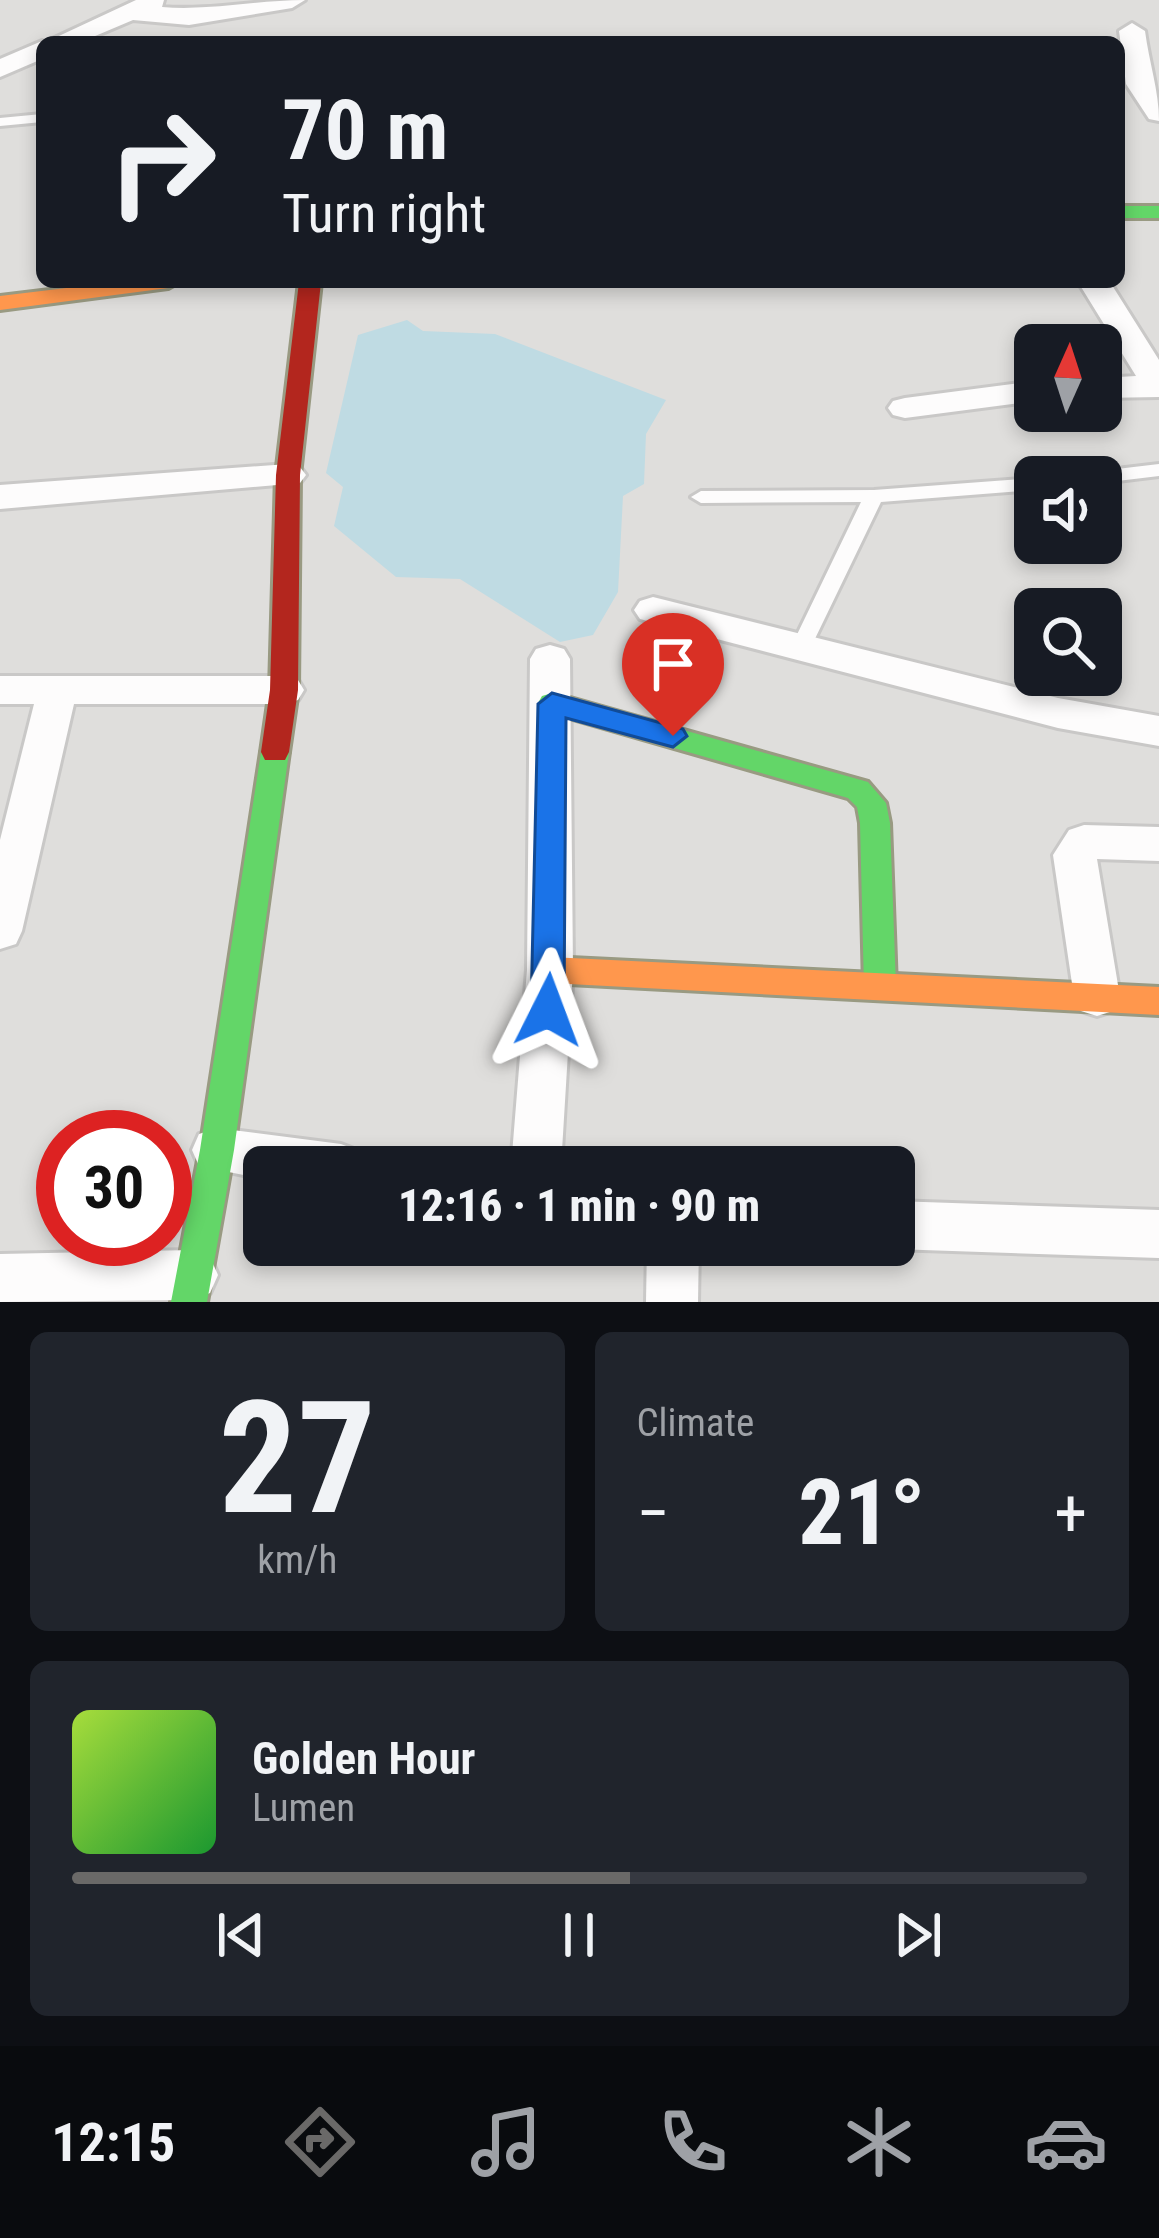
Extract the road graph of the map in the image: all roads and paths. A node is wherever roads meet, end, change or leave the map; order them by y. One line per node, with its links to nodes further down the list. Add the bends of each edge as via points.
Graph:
1 (158, 0): 3 (street)
2 (292, 0): 3 (street, via 189,17)
3 (129, 12): 5 (street)
4 (1132, 31): 8 (street, via 1139,84)
5 (73, 36)
6 (22, 53): 7 (street)
7 (0, 69)
8 (1159, 112)
9 (36, 119): 10 (lane)
10 (0, 122)
11 (120, 288): 14 (street)
12 (309, 288): 21 (street)
13 (1098, 288): 15 (street)
14 (0, 303)
15 (1158, 386): 16 (street)
16 (1122, 387)
17 (1014, 394): 18 (street)
18 (904, 408)
19 (1159, 470): 20 (lane)
20 (1122, 474)
21 (288, 475): 24 (street); 30 (street)
22 (1014, 486): 23 (lane)
23 (874, 496): 25 (lane); 27 (lane)
24 (0, 497)
25 (701, 497)
26 (653, 610): 27 (street)
27 (801, 647): 33 (street)
28 (550, 658): 32 (street)
29 (57, 690): 30 (street); 31 (street); 34 (street)
30 (284, 690): 42 (street)
31 (0, 691)
32 (552, 704): 37 (street); 38 (street, via 858,790 875,823)
33 (1159, 731)
34 (10, 841): 36 (street)
35 (1159, 844): 39 (street, via 1084,842 1075,855)
36 (0, 931)
37 (550, 970): 38 (street); 41 (street)
38 (880, 987): 39 (street)
39 (1096, 998): 40 (street)
40 (1159, 1001)
41 (537, 1146)
42 (217, 1150): 43 (street); 48 (street)
43 (243, 1154)
44 (915, 1226): 45 (street)
45 (1159, 1234)
46 (673, 1266): 49 (street)
47 (0, 1279): 48 (street)
48 (191, 1288)
49 (672, 1302)

